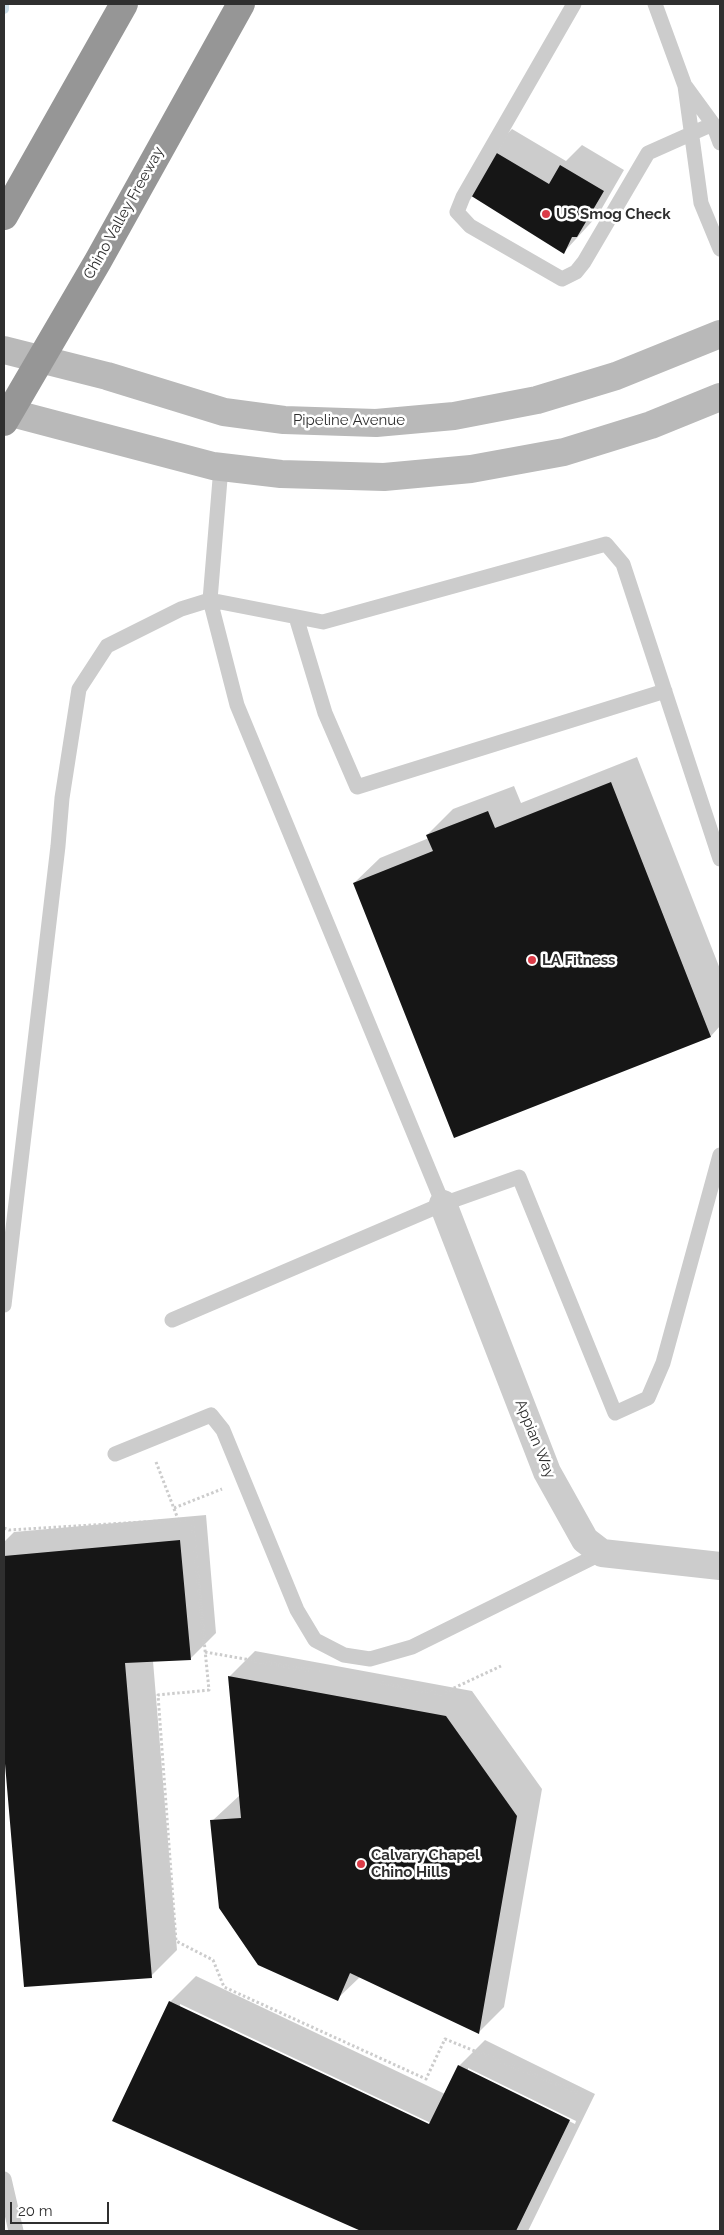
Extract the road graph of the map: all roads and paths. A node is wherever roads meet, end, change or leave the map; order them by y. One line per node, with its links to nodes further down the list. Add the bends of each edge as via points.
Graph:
1 (124, 4): 9 (highway)
2 (242, 4): 15 (highway, Chino Valley Freeway, bridge)
3 (574, 4): 7 (lane, via 465,192 457,212 470,226 562,279 576,272 584,262 648,153)
4 (655, 4): 5 (lane)
5 (685, 86): 6 (lane); 7 (lane)
6 (713, 124): 7 (lane); 8 (lane)
7 (691, 134): 10 (lane, via 701,203)
8 (720, 143)
9 (4, 216)
10 (720, 249)
11 (720, 334): 12 (main road, Pipeline Avenue, via 616,376 537,400 454,416 376,423 284,420 224,412 108,376)
12 (4, 350)
13 (720, 397): 16 (main road, via 651,426 564,452 471,469 384,477 281,474)
14 (4, 411): 16 (main road)
15 (4, 422)
16 (222, 467): 17 (lane)
17 (210, 600): 18 (lane); 22 (lane, via 236,705); 23 (lane, via 181,610 107,646 79,688 62,798)
18 (296, 617): 19 (lane, via 323,622 606,544 623,564); 19 (lane, via 325,713 357,787)
19 (665, 691): 20 (lane)
20 (720, 859)
21 (720, 1155): 22 (lane, via 663,1363 648,1398 615,1413 518,1177)
22 (443, 1204): 24 (lane); 31 (street, Appian Way, via 547,1472 585,1540)
23 (4, 1304)
24 (172, 1320)
25 (147, 1441): 26 (lane); 27 (lane, via 211,1415 223,1430); 28 (path)
26 (115, 1454)
27 (244, 1480): 28 (path); 31 (lane, via 297,1610 315,1640 344,1655 370,1659 412,1647)
28 (174, 1508): 29 (path)
29 (178, 1520): 30 (path); 33 (path, via 192,1519 209,1690 158,1695 176,1941 214,1960 224,1987 426,2079 446,2039)
30 (4, 1528)
31 (602, 1554): 32 (street)
32 (720, 1566)
33 (579, 2093)
34 (4, 2178): 35 (lane)
35 (16, 2231)

